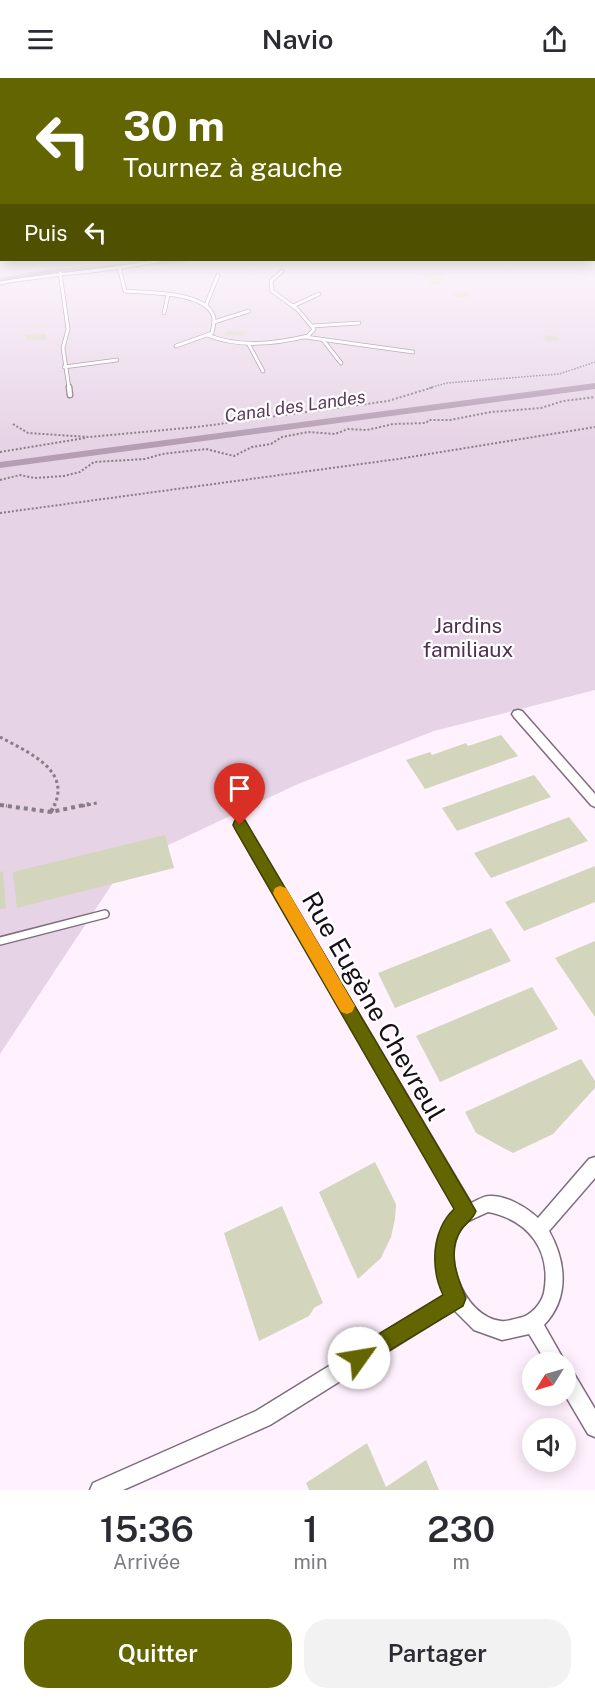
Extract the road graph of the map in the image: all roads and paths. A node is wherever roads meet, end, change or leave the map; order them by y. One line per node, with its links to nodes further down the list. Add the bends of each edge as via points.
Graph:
1 (66, 311): 17 (lane, via 69,329 63,348)
2 (210, 311): 5 (lane)
3 (249, 311): 5 (lane)
4 (298, 311): 7 (lane)
5 (214, 322): 8 (lane, via 212,333)
6 (359, 323): 7 (lane)
7 (312, 326): 9 (lane, via 314,329)
8 (207, 335): 11 (lane); 12 (lane)
9 (305, 337): 10 (lane); 11 (lane)
10 (323, 340): 13 (lane); 16 (lane)
11 (248, 343): 18 (lane)
12 (176, 346)
13 (414, 352)
14 (117, 360): 17 (lane)
15 (595, 362): 23 (path, via 559,374 447,383 388,401)
16 (341, 363)
17 (64, 367): 19 (lane)
18 (263, 371)
19 (70, 395)
20 (595, 397): 25 (path, via 426,423 348,429 335,434 308,432 252,447 236,456 206,449 94,462 80,472 64,476 21,475)
21 (14, 424): 23 (path, via 28,433)
22 (595, 428): 26 (path)
23 (89, 437): 24 (path)
24 (0, 452)
25 (0, 480)
26 (0, 513)
27 (518, 714): 29 (street)
28 (0, 737): 32 (path, via 51,769 58,779 59,795)
29 (595, 802)
30 (97, 803): 32 (path)
31 (0, 805): 32 (path)
32 (51, 812)
33 (240, 825): 37 (street, Rue Eugène Chevreul)
34 (105, 914): 35 (lane)
35 (0, 941)
36 (595, 1164): 38 (street)
37 (466, 1211): 38 (street, via 488,1204 501,1205 528,1218); 39 (street, via 454,1223 444,1251 448,1283)
38 (539, 1230): 40 (street, via 553,1257 554,1288 543,1314)
39 (456, 1298): 40 (street, via 474,1319 492,1328 510,1330); 44 (street, via 263,1418)
40 (533, 1323): 41 (street)
41 (550, 1352)
42 (576, 1396): 43 (street)
43 (595, 1427)
44 (100, 1490)

